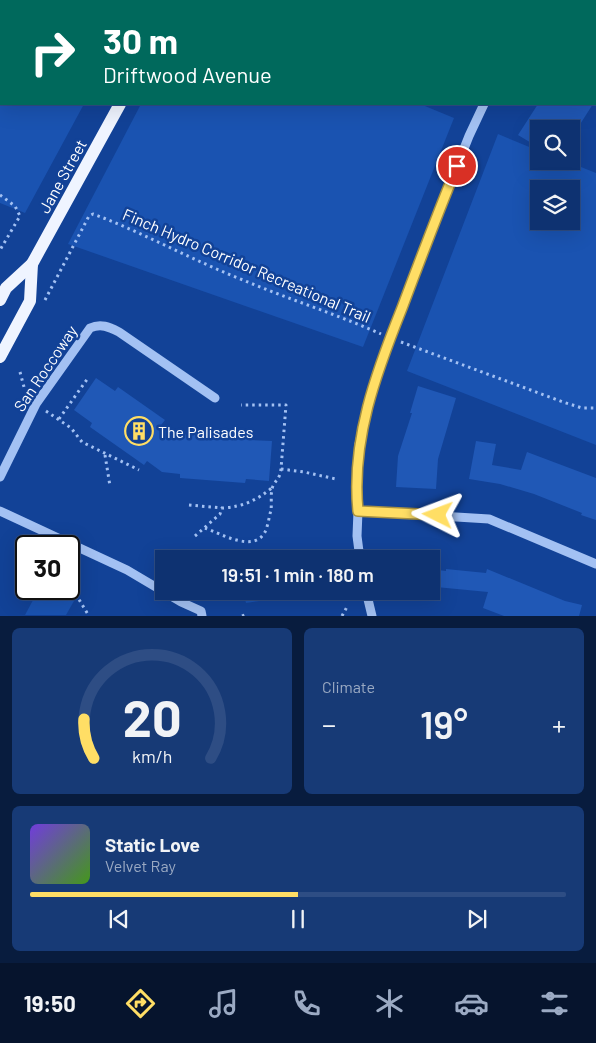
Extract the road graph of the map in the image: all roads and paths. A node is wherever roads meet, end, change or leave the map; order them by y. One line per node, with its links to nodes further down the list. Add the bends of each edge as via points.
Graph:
1 (119, 105): 5 (main road, Jane Street)
2 (484, 105): 28 (street, via 429,236 370,393 359,444)
3 (0, 195): 4 (path, via 15,206 20,216)
4 (0, 250)
5 (32, 264): 6 (main road, Jane Street, via 6,288); 10 (main road, Jane Street, via 30,301)
6 (0, 300)
7 (44, 301): 8 (path, Finch Hydro Corridor Recreational Trail, via 93,214 158,240 228,274)
8 (382, 335)
9 (398, 341): 16 (path, via 563,402 582,408)
10 (1, 354)
11 (20, 372): 14 (path, via 24,387)
12 (88, 378): 17 (path)
13 (215, 398): 14 (street, San Roccoway, via 119,332 96,325 90,328)
14 (36, 404): 17 (path); 21 (street, San Roccoway)
15 (242, 405): 19 (path, via 286,405)
16 (596, 408)
17 (59, 419): 18 (path, via 72,428 82,442)
18 (105, 454): 20 (path); 23 (path)
19 (281, 469): 22 (path); 24 (path)
20 (139, 470)
21 (0, 477)
22 (336, 479)
23 (110, 486)
24 (273, 486): 26 (path, via 242,506); 29 (path, via 267,526 256,541 246,543)
25 (189, 505): 26 (path)
26 (222, 508): 29 (path)
27 (0, 511): 38 (street, via 127,570 201,611)
28 (358, 511): 31 (street); 32 (street, via 488,519)
29 (205, 528): 30 (path)
30 (195, 536)
31 (359, 550)
32 (596, 564)
33 (80, 600): 37 (path)
34 (368, 600): 41 (street)
35 (348, 605): 40 (path)
36 (248, 614): 39 (path)
37 (89, 616)
38 (202, 616)
39 (242, 616)
40 (342, 616)
41 (372, 616)

